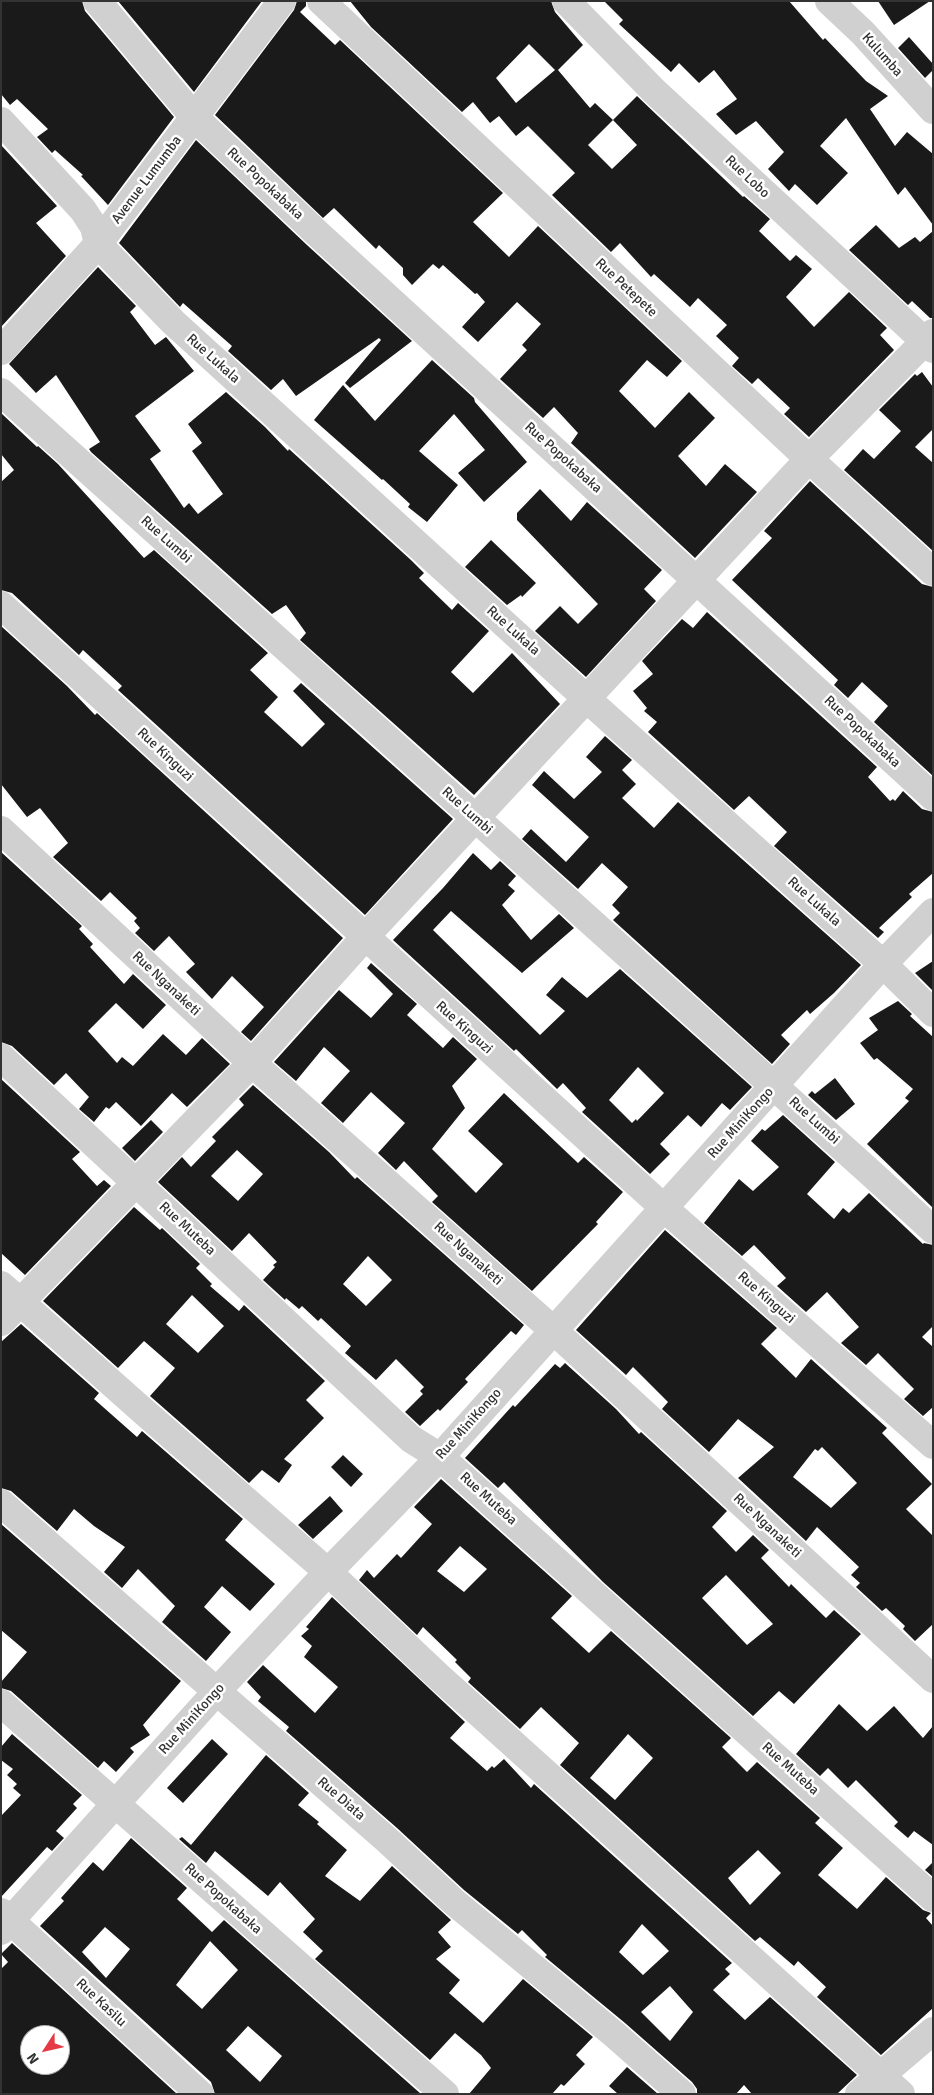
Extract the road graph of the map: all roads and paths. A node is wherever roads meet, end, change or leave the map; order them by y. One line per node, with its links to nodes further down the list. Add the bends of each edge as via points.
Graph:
1 (97, 1): 7 (street, Rue Popokabaka)
2 (282, 1): 7 (street, Avenue Lumumba)
3 (320, 1): 13 (street, Rue Petepete)
4 (566, 1): 10 (street, Rue Lobo, via 654,91)
5 (830, 1): 6 (street, Kulumba)
6 (933, 110)
7 (195, 118): 9 (street, Avenue Lumumba); 15 (street, Rue Popokabaka, via 332,248)
8 (1, 121): 9 (street, via 83,210 94,227)
9 (98, 244): 11 (street, Avenue Lumumba); 17 (street, Rue Lukala, via 173,322)
10 (930, 341): 13 (street)
11 (3, 346)
12 (1, 392): 19 (street, Rue Lumbi)
13 (809, 459): 14 (street, Rue Petepete); 15 (street)
14 (933, 572)
15 (696, 580): 17 (street); 18 (street, Rue Popokabaka)
16 (1, 605): 22 (street, Rue Kinguzi)
17 (587, 699): 19 (street); 23 (street, Rue Lukala)
18 (933, 798)
19 (475, 818): 22 (street); 27 (street, Rue Lumbi)
20 (1, 830): 26 (street, Rue Nganaketi)
21 (933, 912): 23 (street, Rue MiniKongo)
22 (364, 937): 26 (street); 29 (street, Rue Kinguzi)
23 (883, 964): 24 (street, Rue Lukala); 27 (street, Rue MiniKongo)
24 (933, 1013)
25 (1, 1057): 28 (street, Rue Muteba)
26 (252, 1063): 28 (street); 33 (street, Rue Nganaketi)
27 (774, 1086): 29 (street, Rue MiniKongo); 30 (street, Rue Lumbi)
28 (138, 1183): 31 (street); 35 (street, Rue Muteba, via 411,1439)
29 (664, 1208): 33 (street, Rue MiniKongo); 34 (street, Rue Kinguzi)
30 (933, 1230)
31 (11, 1293): 32 (street); 37 (street)
32 (1, 1322)
33 (553, 1330): 35 (street, Rue MiniKongo); 38 (street, Rue Nganaketi)
34 (933, 1445)
35 (440, 1457): 37 (street, Rue MiniKongo); 42 (street, Rue Muteba)
36 (1, 1503): 39 (street, Rue Diata)
37 (328, 1572): 39 (street, Rue MiniKongo); 45 (street, via 438,1676)
38 (933, 1678)
39 (217, 1691): 41 (street, Rue MiniKongo); 48 (street, Rue Diata, via 454,1902)
40 (1, 1703): 41 (street, Rue Popokabaka)
41 (117, 1804): 43 (street, Rue MiniKongo); 47 (street, Rue Popokabaka)
42 (933, 1898)
43 (4, 1921): 46 (street, Rue Kasilu)
44 (933, 2031): 45 (street)
45 (880, 2076): 49 (street); 50 (street)
46 (200, 2094)
47 (445, 2094)
48 (682, 2094)
49 (859, 2094)
50 (900, 2094)

